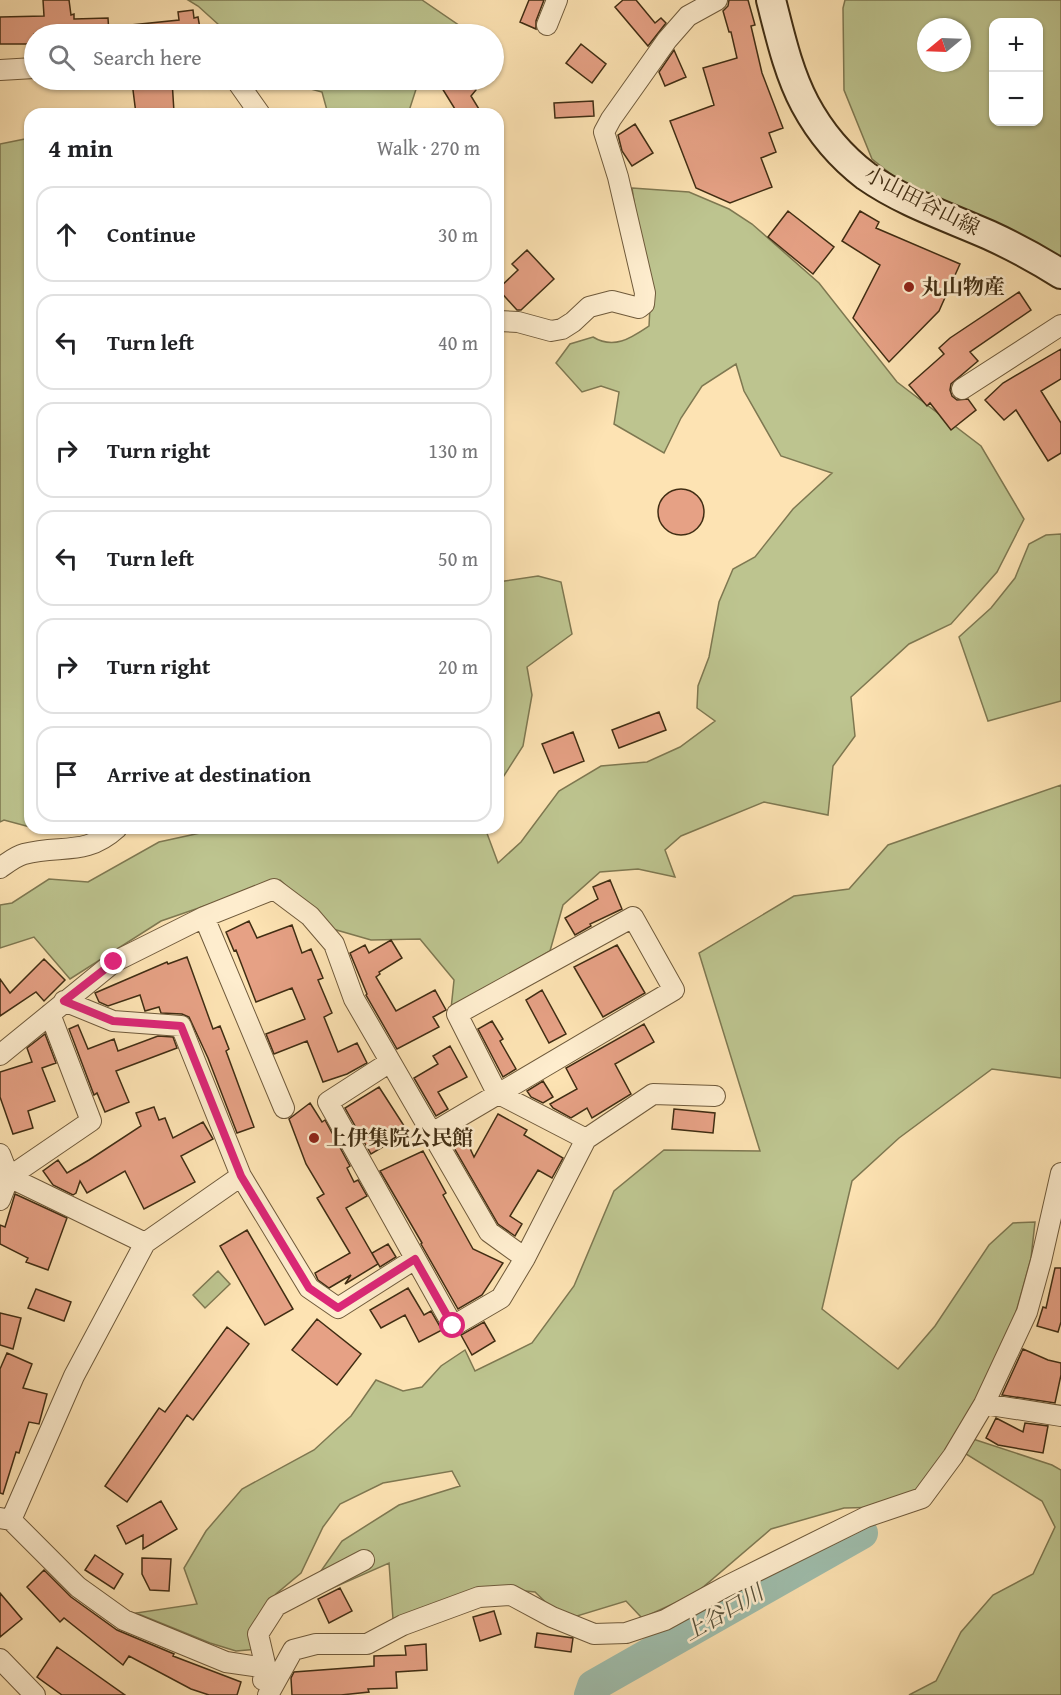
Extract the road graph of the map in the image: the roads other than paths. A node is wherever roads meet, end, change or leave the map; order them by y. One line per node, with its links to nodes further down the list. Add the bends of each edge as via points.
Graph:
1 (557, 0): 4 (street)
2 (717, 0): 10 (street, via 688,16 667,40 604,132 645,293 644,304 639,308 612,301 589,307 562,329 550,331)
3 (771, 0): 9 (main road, 小山田谷山線, via 804,102 820,130 846,159 899,194 992,236)
4 (547, 25)
5 (24, 69): 6 (street)
6 (0, 70)
7 (244, 90): 8 (street)
8 (256, 108)
9 (1061, 274)
10 (504, 321)
11 (1061, 325): 12 (street)
12 (962, 389)
13 (110, 834): 14 (street, via 78,849 22,854)
14 (0, 868)
15 (204, 917): 16 (street, via 114,962); 18 (street, via 274,889 310,916 334,944 354,999); 21 (street)
16 (57, 1008): 17 (street); 26 (street, via 113,1021 181,1026); 27 (street, via 91,1121)
17 (0, 1055)
18 (390, 1062): 22 (street); 31 (street, via 327,1102)
19 (497, 1093): 19 (street, via 457,1014 633,916 674,990); 22 (street); 23 (street)
20 (715, 1096): 23 (street, via 653,1094)
21 (284, 1108)
22 (432, 1133): 30 (street, via 489,1232)
23 (586, 1139): 30 (street)
24 (0, 1154): 27 (street)
25 (1061, 1173): 32 (street, via 1027,1312)
26 (241, 1176): 29 (street); 31 (street, via 309,1288 338,1308)
27 (9, 1177): 28 (street); 29 (street)
28 (0, 1200)
29 (145, 1243): 34 (street, via 74,1376)
30 (525, 1258): 31 (street, via 501,1298 453,1326)
31 (415, 1259)
32 (984, 1404): 33 (street); 40 (street, via 922,1498 866,1517 665,1620 626,1634 594,1634 511,1595 480,1597 403,1625 367,1644 316,1644 293,1650)
33 (1061, 1416)
34 (5, 1519): 37 (street, via 78,1587 124,1620 226,1662)
35 (364, 1560): 37 (street, via 276,1606 258,1634)
36 (0, 1659): 38 (street)
37 (266, 1668): 39 (street)
38 (35, 1695)
39 (260, 1695)
40 (268, 1695)

